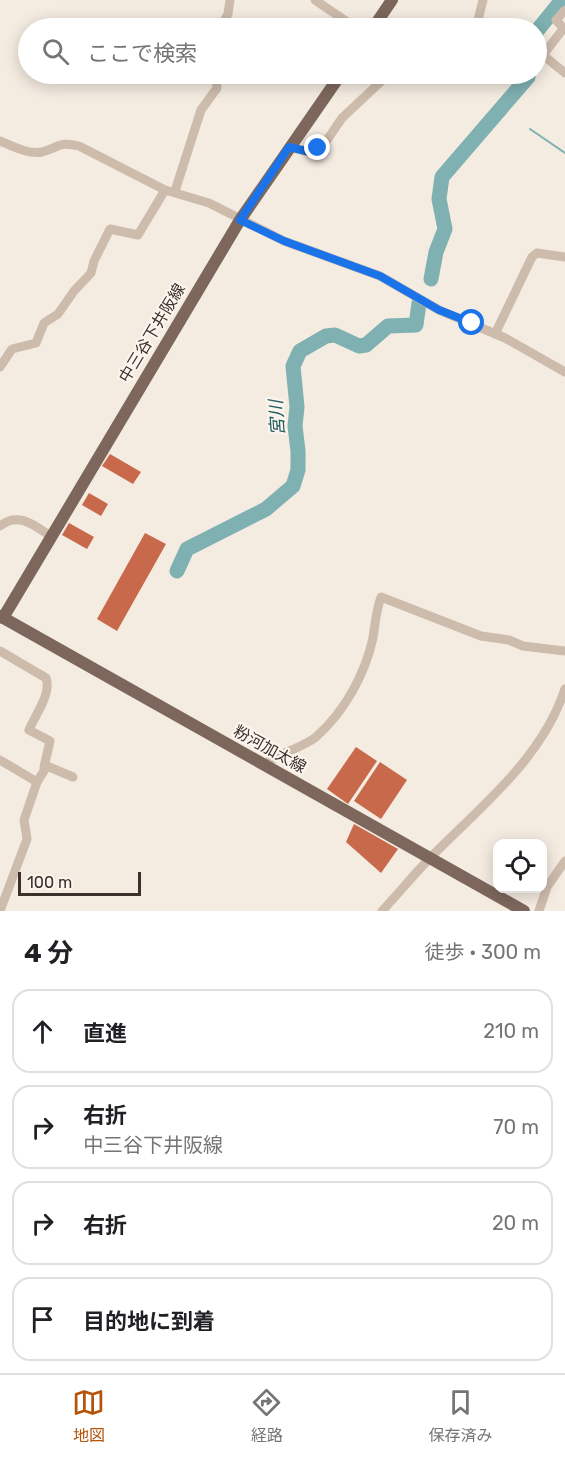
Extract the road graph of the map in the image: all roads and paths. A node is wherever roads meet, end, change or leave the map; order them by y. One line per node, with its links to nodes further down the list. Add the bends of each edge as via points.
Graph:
1 (230, 0): 6 (street)
2 (315, 0): 7 (street)
3 (392, 0): 8 (main road)
4 (483, 0): 9 (street)
5 (565, 10): 10 (street, via 556,20)
6 (226, 18)
7 (341, 18)
8 (380, 18)
9 (478, 18)
10 (564, 30): 11 (street)
11 (547, 50)
12 (547, 58): 13 (street)
13 (565, 72)
14 (217, 84): 20 (street, via 201,110)
15 (334, 84): 18 (main road, 中三谷下井阪線)
16 (378, 84): 18 (street, via 342,118 325,144 310,152)
17 (0, 141): 19 (street, via 31,152 64,142 79,146)
18 (289, 147): 21 (main road, 中三谷下井阪線)
19 (165, 190): 20 (street); 24 (street, via 138,235 110,228 91,273 58,314 44,323 36,343 12,349)
20 (176, 191): 21 (street)
21 (240, 220): 23 (street, via 284,241 380,276 439,310); 27 (main road, 中三谷下井阪線)
22 (565, 257): 23 (street, via 537,253 532,257)
23 (495, 334): 25 (street)
24 (0, 367)
25 (565, 372)
26 (0, 526): 27 (street, via 7,520 19,519)
27 (52, 537): 28 (main road, 中三谷下井阪線)
28 (1, 619): 33 (main road, 粉河加太線)
29 (0, 651): 34 (street, via 48,682 29,730 50,741)
30 (565, 651): 33 (street, via 481,636 381,597 369,652 354,689 315,738)
31 (565, 689): 37 (street, via 549,723 518,770)
32 (0, 760): 36 (street)
33 (265, 765): 37 (main road, 粉河加太線)
34 (44, 767): 35 (street); 36 (street)
35 (73, 777)
36 (37, 782): 39 (street, via 24,820 27,839)
37 (430, 857): 40 (street); 41 (main road, 粉河加太線)
38 (565, 861): 42 (street, via 547,886)
39 (0, 911)
40 (382, 911)
41 (524, 911)
42 (539, 911)

